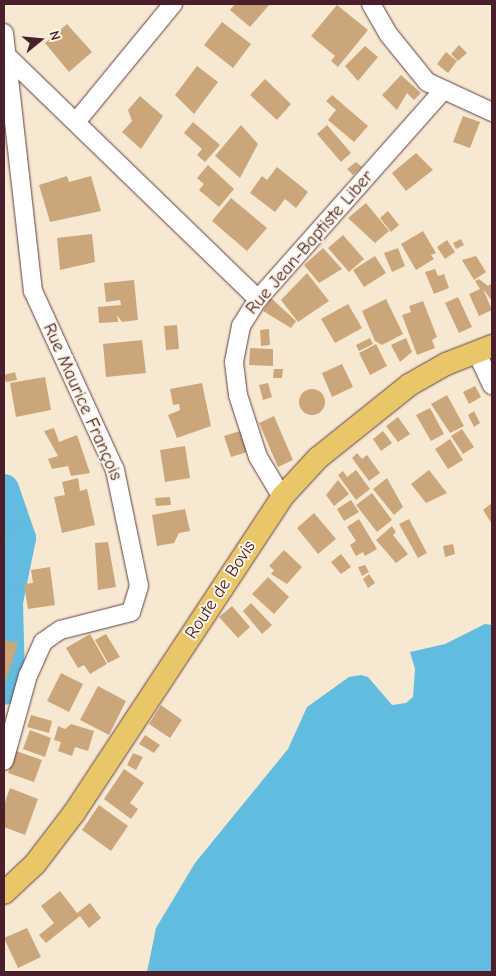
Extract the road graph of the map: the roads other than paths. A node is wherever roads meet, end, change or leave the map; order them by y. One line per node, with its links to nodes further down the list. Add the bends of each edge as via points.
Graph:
1 (173, 4): 7 (street)
2 (372, 4): 5 (street, via 411,65)
3 (4, 32): 4 (street, Rue Maurice François)
4 (6, 55): 7 (street); 12 (street, Rue Maurice François, via 33,291 115,470 139,586 131,612 60,630 43,642 28,675)
5 (442, 92): 6 (street); 8 (street, Rue Jean-Baptiste Liber)
6 (492, 112)
7 (76, 122): 8 (street)
8 (258, 299): 11 (street, Rue Jean-Baptiste Liber, via 236,341 235,374 258,457)
9 (484, 349): 10 (street); 11 (main road, Route de Bovis, via 417,381 357,423)
10 (492, 386)
11 (282, 497): 13 (main road, Route de Bovis, via 74,813 35,864)
12 (4, 761)
13 (4, 893)

